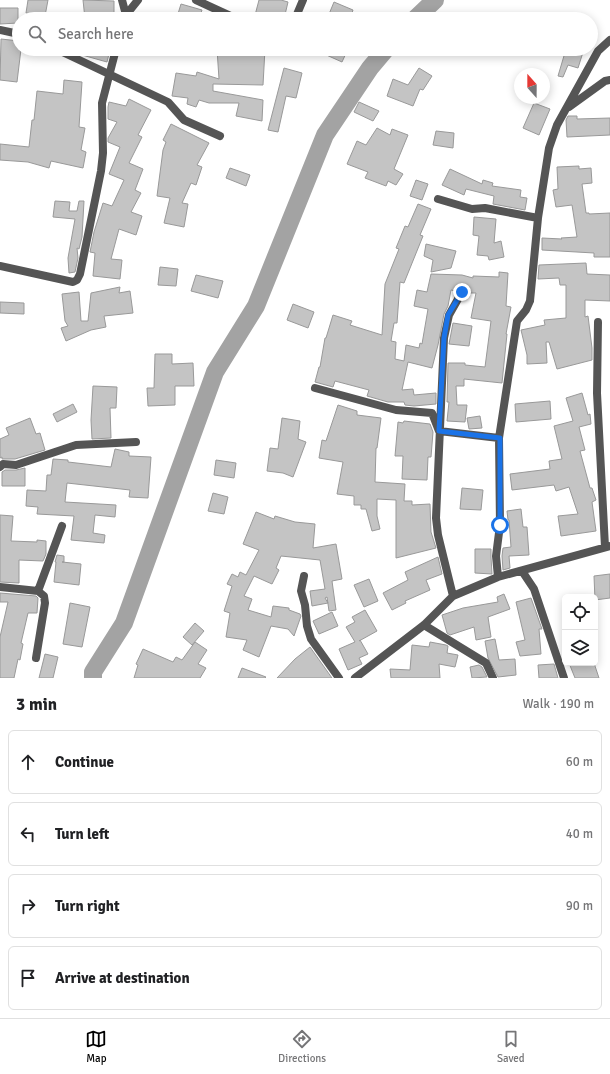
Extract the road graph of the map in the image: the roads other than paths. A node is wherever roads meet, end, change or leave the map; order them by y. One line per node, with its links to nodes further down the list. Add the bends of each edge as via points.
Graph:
1 (122, 0): 5 (street)
2 (138, 0): 6 (street)
3 (196, 0): 7 (street)
4 (303, 0): 8 (street)
5 (124, 12)
6 (129, 12)
7 (222, 12)
8 (298, 12)
9 (0, 30): 10 (street)
10 (12, 33)
11 (610, 40): 12 (street)
12 (598, 51)
13 (71, 56): 16 (street)
14 (114, 56): 16 (street)
15 (595, 56): 18 (street)
16 (110, 74): 19 (street, via 168,102 184,120); 22 (street, via 102,103 101,171 77,280 73,282)
17 (610, 80): 18 (street)
18 (566, 109): 21 (street, via 549,148)
19 (220, 136)
20 (438, 200): 21 (street, via 468,208 485,208)
21 (538, 218): 27 (street, via 530,301 517,321)
22 (0, 266)
23 (462, 292): 26 (street, via 448,315 444,338)
24 (598, 322): 31 (street, via 597,393)
25 (315, 388): 26 (street, via 396,410 432,413)
26 (439, 431): 27 (street); 37 (street, via 436,518)
27 (500, 438): 34 (street, via 500,525 496,556)
28 (136, 442): 29 (street, via 76,445 16,465 3,464)
29 (0, 467)
30 (62, 526): 36 (street)
31 (608, 547): 32 (street)
32 (522, 571): 34 (street); 43 (street, via 534,589)
33 (304, 576): 40 (street, via 301,591 306,605 307,626 311,639)
34 (498, 577): 37 (street)
35 (0, 587): 36 (street)
36 (38, 591): 39 (street, via 44,596 45,603)
37 (453, 596): 38 (street)
38 (424, 625): 41 (street); 42 (street, via 486,663)
39 (36, 658)
40 (339, 678)
41 (355, 678)
42 (493, 678)
43 (564, 678)

